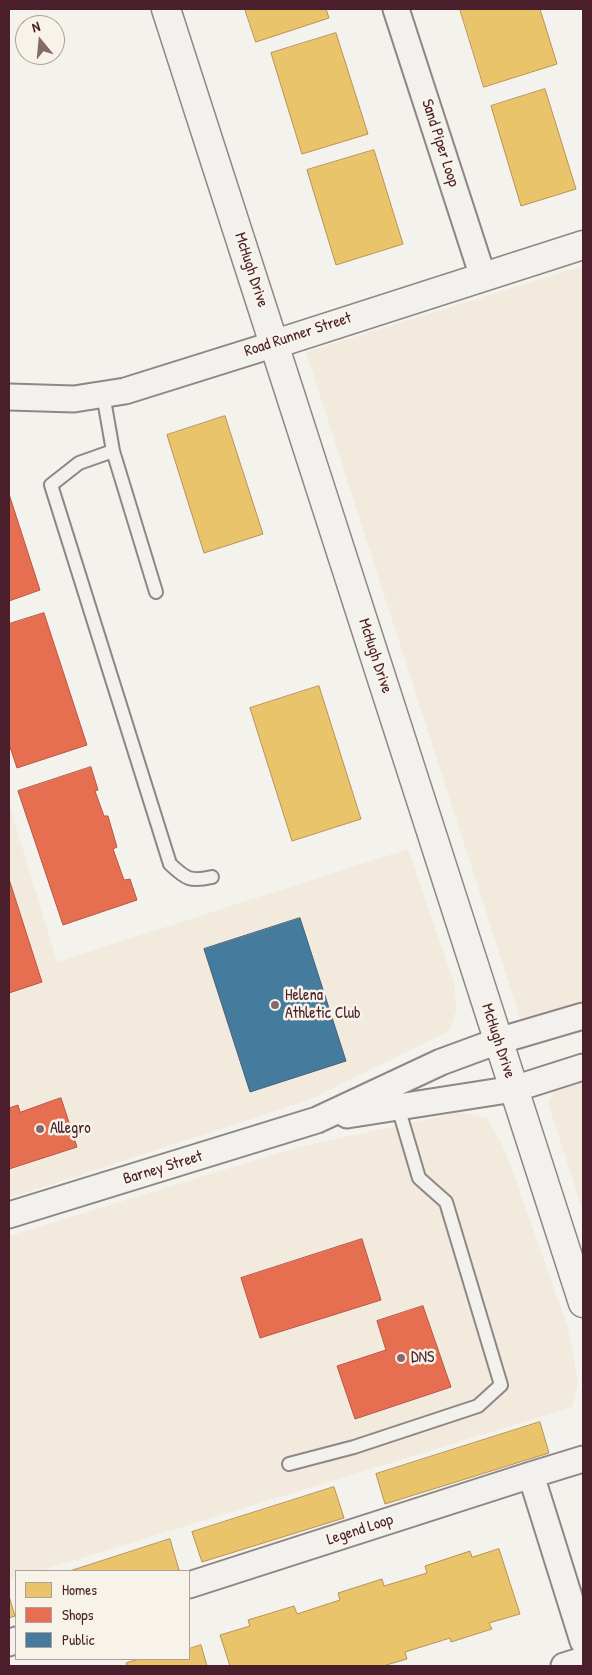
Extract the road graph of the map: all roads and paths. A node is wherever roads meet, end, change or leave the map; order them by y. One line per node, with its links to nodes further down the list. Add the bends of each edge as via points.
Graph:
1 (166, 9): 5 (street, McHugh Drive)
2 (396, 9): 4 (street, Sand Piper Loop)
3 (583, 245): 4 (street, Road Runner Street)
4 (483, 277): 5 (street, Road Runner Street)
5 (275, 344): 6 (street, Road Runner Street, via 125,391); 12 (street, McHugh Drive)
6 (103, 394): 7 (street, Road Runner Street, via 74,399); 8 (lane)
7 (9, 398)
8 (113, 451): 9 (lane); 10 (lane, via 79,463 51,485 170,864 184,877 196,881)
9 (156, 592)
10 (212, 877)
11 (583, 1016): 12 (street)
12 (498, 1041): 14 (street, McHugh Drive); 16 (street, via 440,1062)
13 (583, 1066): 14 (street)
14 (514, 1089): 15 (street); 18 (street, McHugh Drive)
15 (398, 1107): 16 (street); 20 (lane, via 419,1178 446,1202 501,1385 478,1406 354,1447)
16 (318, 1120): 17 (street, Barney Street)
17 (9, 1215)
18 (583, 1303)
19 (583, 1459): 21 (street, Legend Loop)
20 (289, 1464)
21 (531, 1474): 22 (street, Legend Loop); 23 (street)
22 (190, 1585)
23 (583, 1641)
24 (583, 1660): 25 (street)
25 (564, 1666)

